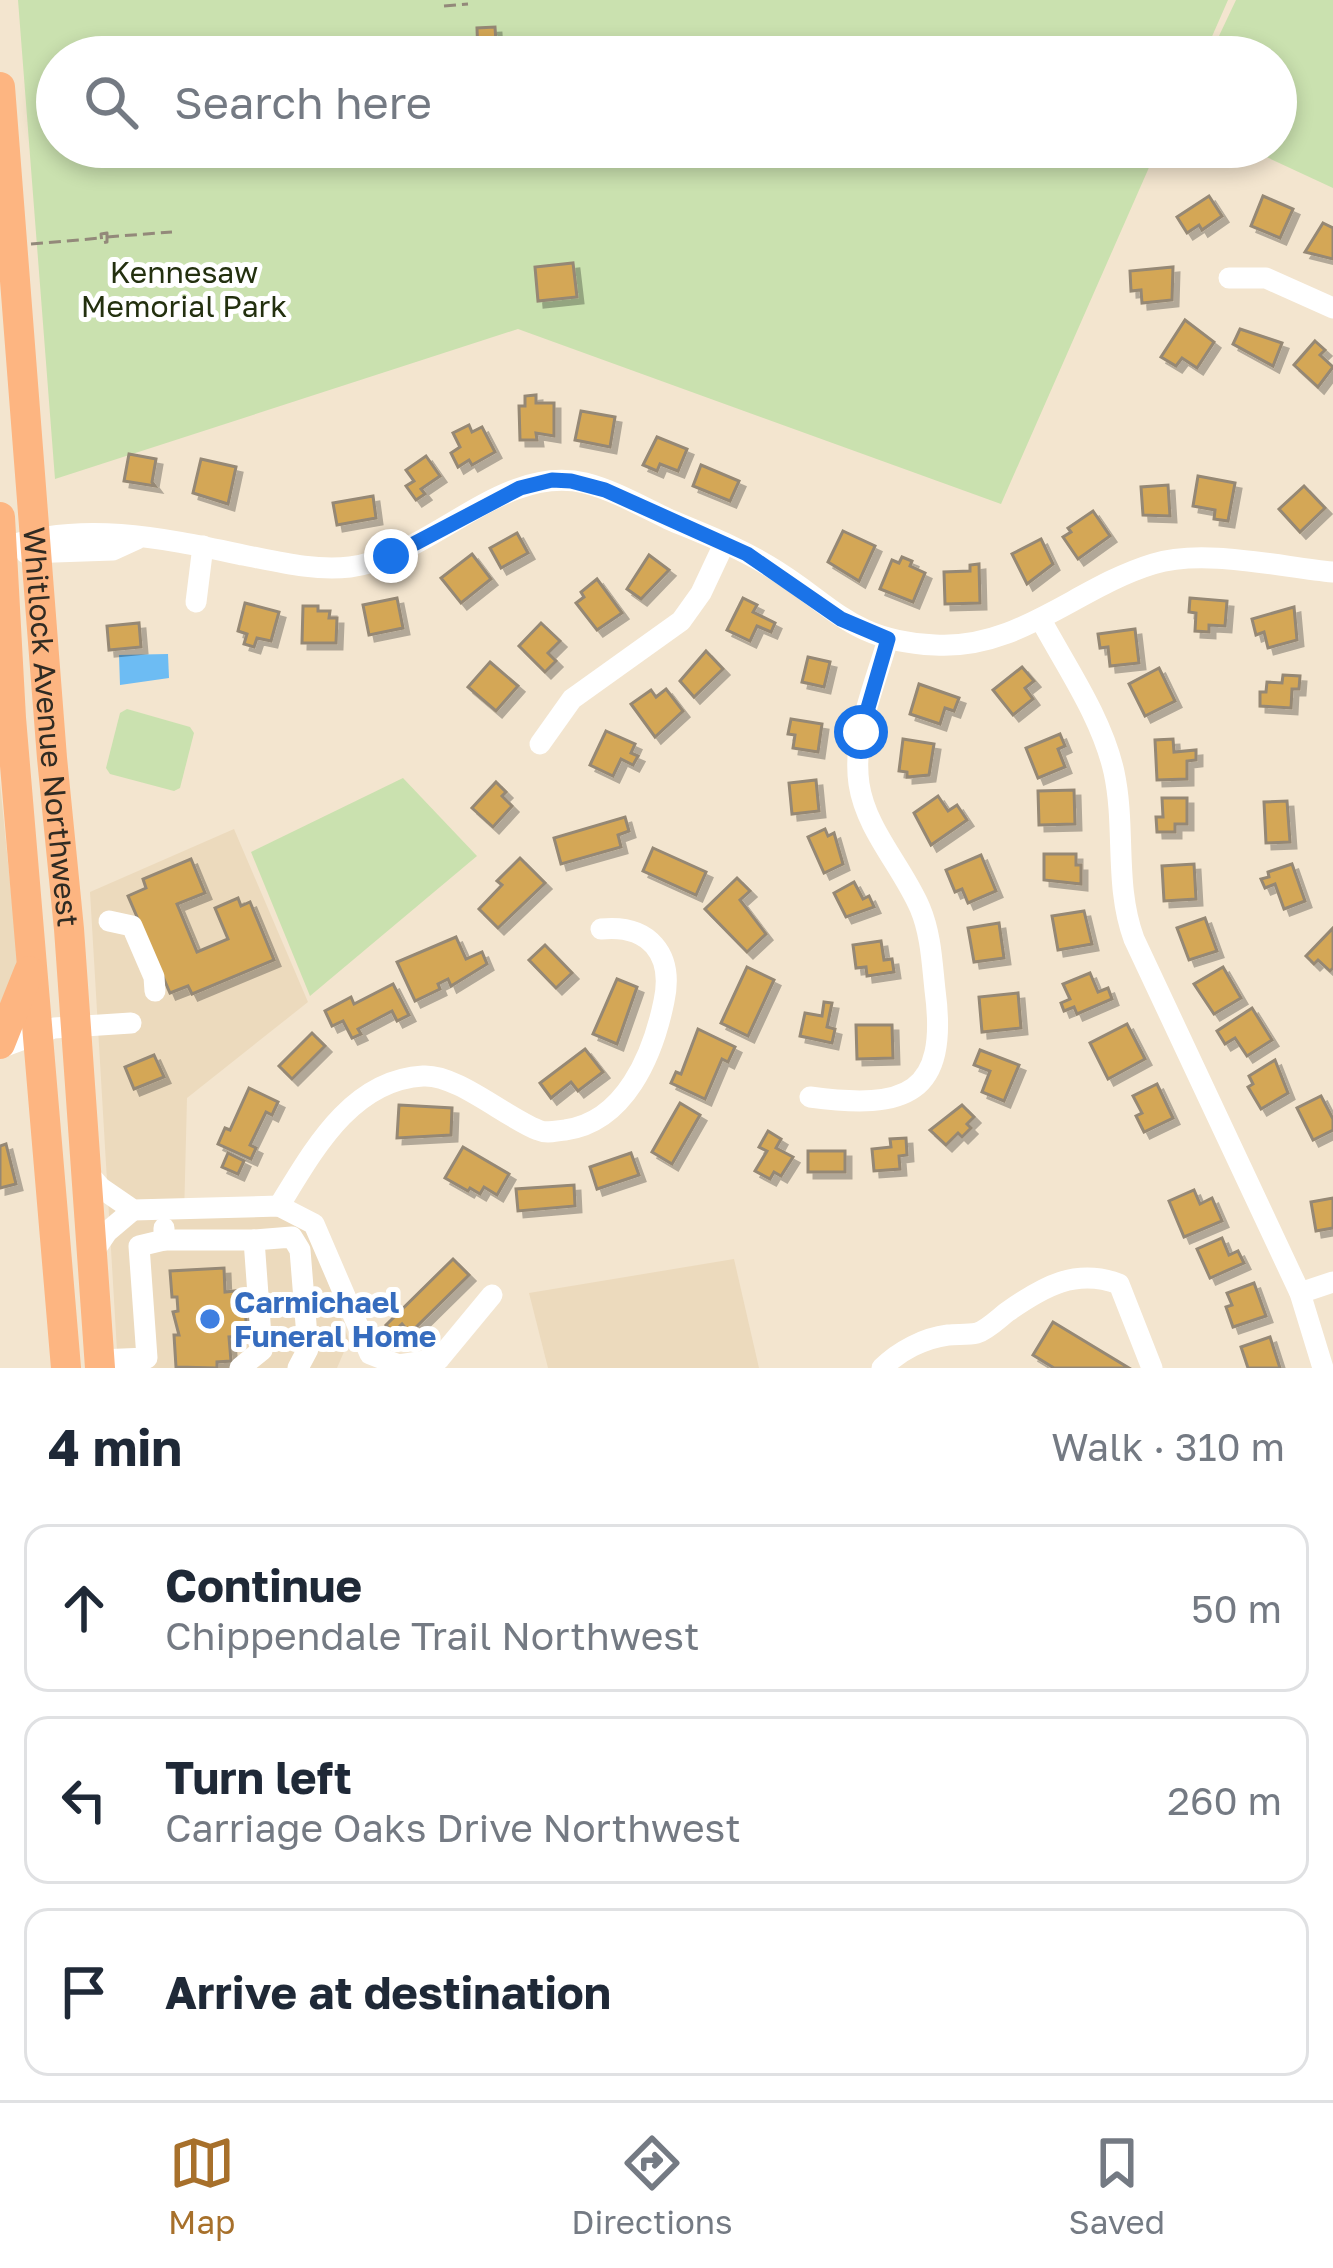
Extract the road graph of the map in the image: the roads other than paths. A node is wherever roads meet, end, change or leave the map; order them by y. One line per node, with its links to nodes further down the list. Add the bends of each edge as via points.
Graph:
1 (0, 87): 6 (highway, Whitlock Avenue Northwest)
2 (1229, 278): 3 (street, via 1266,278)
3 (1333, 308)
4 (1, 538): 6 (street); 9 (highway, Whitlock Avenue Northwest)
5 (724, 544): 7 (street, via 605,490 552,480 354,566 298,566); 12 (street, via 841,619); 13 (street, via 681,621 572,699)
6 (35, 546): 7 (street, via 113,550 137,539); 20 (highway, Whitlock Avenue Northwest)
7 (203, 546): 10 (street)
8 (1333, 572): 11 (street, via 1178,558 1133,571)
9 (3, 596): 14 (highway, Whitlock Avenue Northwest)
10 (196, 602)
11 (1041, 620): 12 (street, via 958,646); 32 (street, via 1113,770 1121,887 1134,940)
12 (888, 639): 23 (street, via 861,732 858,776 869,818 924,919 940,1044 919,1084 891,1100)
13 (540, 744)
14 (20, 807): 17 (highway, Whitlock Avenue Northwest); 20 (highway, via 44,887)
15 (110, 921): 18 (street, via 132,926)
16 (601, 929): 25 (street, via 647,936 667,976 634,1082 602,1118 543,1133 444,1080 403,1080 340,1115)
17 (33, 953): 20 (highway, Whitlock Avenue Northwest); 21 (highway)
18 (155, 991)
19 (130, 1023): 20 (street)
20 (57, 1028): 21 (street); 22 (highway, Whitlock Avenue Northwest); 24 (highway, Whitlock Avenue Northwest); 30 (highway, via 72,1188)
21 (0, 1049): 22 (highway)
22 (43, 1077): 37 (highway, Whitlock Avenue Northwest)
23 (811, 1097)
24 (85, 1169): 27 (street); 30 (highway, Whitlock Avenue Northwest)
25 (279, 1206): 26 (street); 36 (street, via 314,1224 370,1354 399,1365)
26 (164, 1209): 27 (street); 28 (street)
27 (134, 1210): 30 (street)
28 (164, 1240): 29 (street); 34 (street, via 139,1246)
29 (254, 1240): 38 (street, via 262,1350); 39 (street, via 292,1237 300,1250 308,1349)
30 (90, 1245): 35 (highway, Whitlock Avenue Northwest)
31 (1333, 1282): 32 (street)
32 (1300, 1293): 42 (street)
33 (493, 1295): 36 (street)
34 (154, 1363): 35 (street)
35 (99, 1364)
36 (442, 1364)
37 (66, 1368)
38 (241, 1368)
39 (298, 1368)
40 (883, 1368): 41 (street, via 943,1335 979,1333 1077,1275 1119,1284)
41 (1152, 1368)
42 (1323, 1368)

